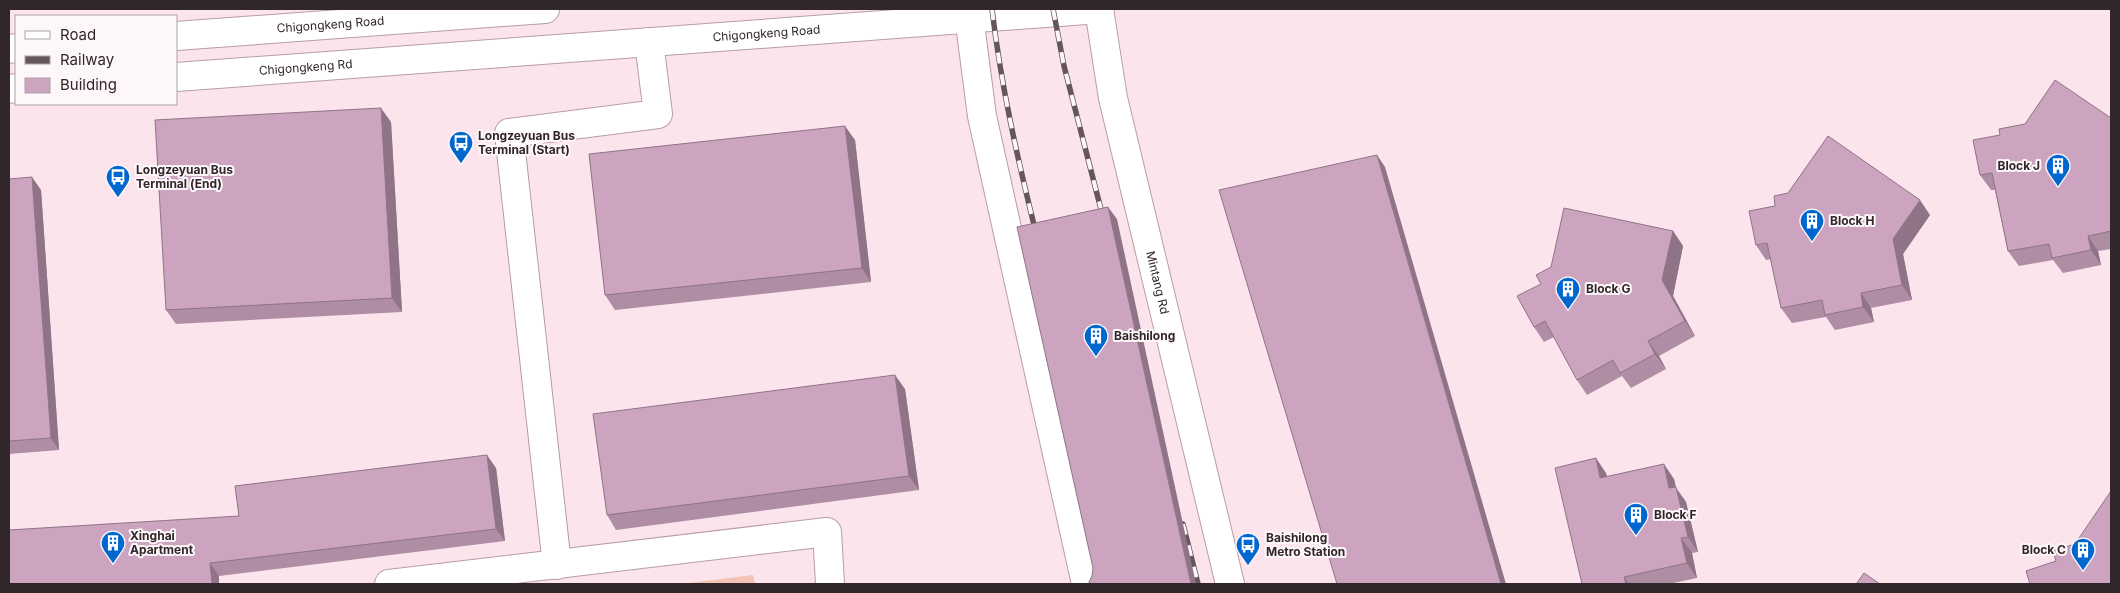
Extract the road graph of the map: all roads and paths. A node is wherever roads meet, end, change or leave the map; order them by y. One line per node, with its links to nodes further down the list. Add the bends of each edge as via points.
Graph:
1 (545, 9): 4 (street, Chigongkeng Road)
2 (1099, 9): 3 (street, Chigongkeng Road); 13 (street, Mintang Rd, via 1113,98)
3 (969, 14): 6 (street, Chigongkeng Road); 12 (street, via 982,116)
4 (373, 15): 5 (street, Chigongkeng Road); 7 (street)
5 (178, 36)
6 (649, 42): 7 (street, Chigongkeng Road); 9 (street, via 658,114 509,133)
7 (374, 62): 8 (street, Chigongkeng Rd)
8 (178, 77)
9 (557, 564): 10 (street); 11 (street, via 827,532)
10 (389, 584)
11 (830, 584)
12 (1086, 584)
13 (1230, 584)

